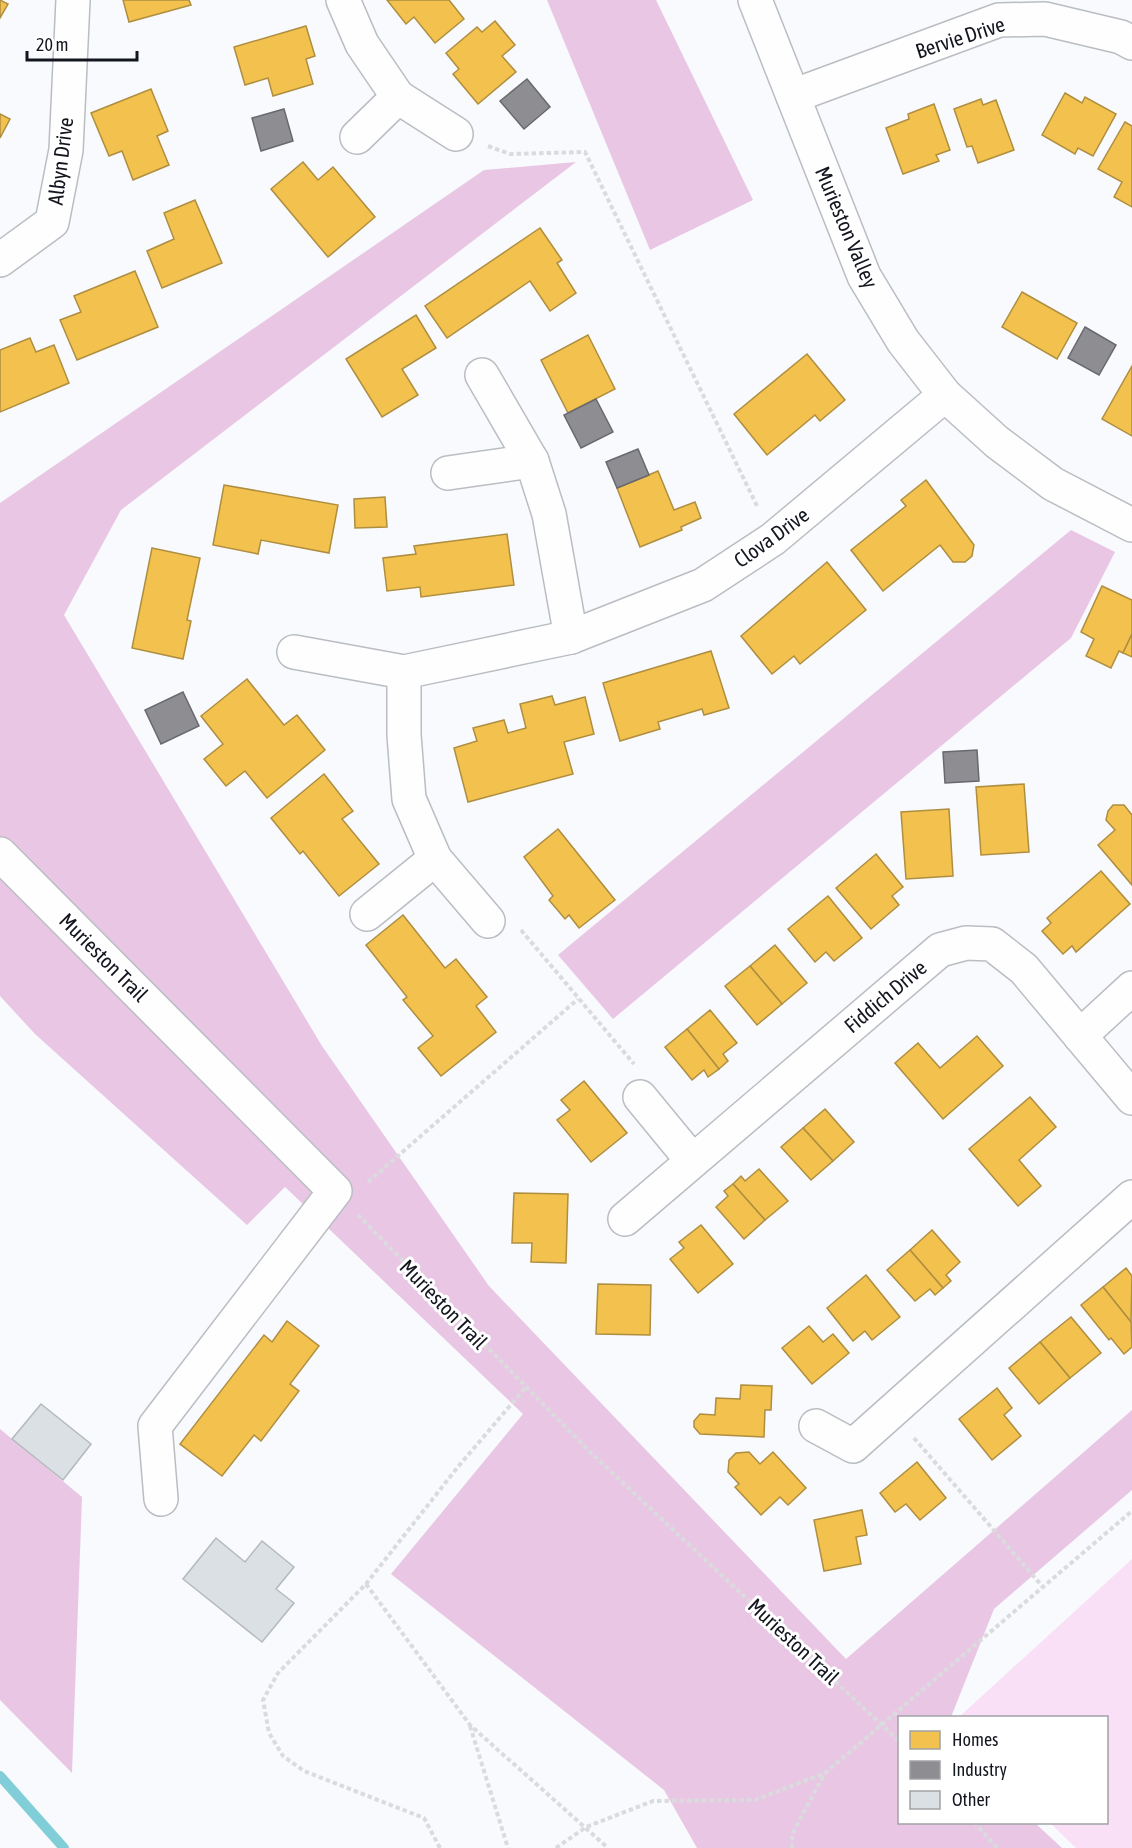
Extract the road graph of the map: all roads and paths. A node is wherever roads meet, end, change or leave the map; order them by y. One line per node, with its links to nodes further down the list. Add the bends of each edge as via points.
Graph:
1 (73, 0): 10 (street, Albyn Drive, via 66,150 52,222)
2 (343, 0): 7 (street, via 362,44)
3 (755, 0): 6 (street, Murieston Valley)
4 (1046, 10): 5 (street, Bervie Drive); 6 (street, Bervie Drive, via 999,20)
5 (1132, 43)
6 (793, 96): 12 (street, Murieston Valley, via 864,276 903,341)
7 (398, 97): 8 (street); 9 (street)
8 (456, 134): 16 (path, via 510,154 585,152)
9 (357, 137)
10 (0, 260)
11 (482, 375): 13 (street)
12 (945, 395): 15 (street, Murieston Valley, via 997,442 1053,484); 16 (street, Clova Drive)
13 (532, 461): 14 (street); 17 (street, via 549,514)
14 (448, 473)
15 (1132, 525)
16 (773, 539): 17 (street, Clova Drive, via 703,585)
17 (571, 637): 19 (street, Clova Drive)
18 (294, 652): 19 (street, Clova Drive)
19 (404, 672): 21 (street, via 409,799)
20 (0, 855): 30 (street, Murieston Trail)
21 (435, 859): 22 (street); 23 (street)
22 (367, 914)
23 (488, 921): 25 (path, via 516,923)
24 (1132, 988): 26 (street)
25 (578, 999): 27 (path, via 647,1078); 30 (path)
26 (1080, 1036): 28 (street, Fiddich Drive); 29 (street, Fiddich Drive, via 1024,969 992,944 966,943 940,950)
27 (640, 1097): 29 (street)
28 (1132, 1098)
29 (691, 1159): 32 (street, Fiddich Drive)
30 (340, 1196): 33 (path, Murieston Trail); 36 (street, via 155,1426)
31 (1132, 1197): 34 (street)
32 (625, 1219)
33 (526, 1387): 38 (path); 40 (path, Murieston Trail, via 590,1452)
34 (892, 1413): 35 (street, via 853,1446); 39 (path)
35 (816, 1426)
36 (161, 1499)
37 (1132, 1511): 39 (path)
38 (366, 1584): 41 (path); 46 (path, via 279,1673 264,1700 269,1733 283,1756 304,1771 424,1818)
39 (1043, 1587): 40 (path)
40 (883, 1724): 42 (path, Murieston Trail); 43 (path)
41 (470, 1725): 45 (path); 47 (path)
42 (898, 1740)
43 (825, 1773): 45 (path, via 755,1800 653,1801); 50 (path, via 792,1834)
44 (976, 1824): 51 (path)
45 (586, 1827): 48 (path); 49 (path)
46 (440, 1848)
47 (508, 1848)
48 (556, 1848)
49 (608, 1848)
50 (792, 1848)
51 (997, 1848)

